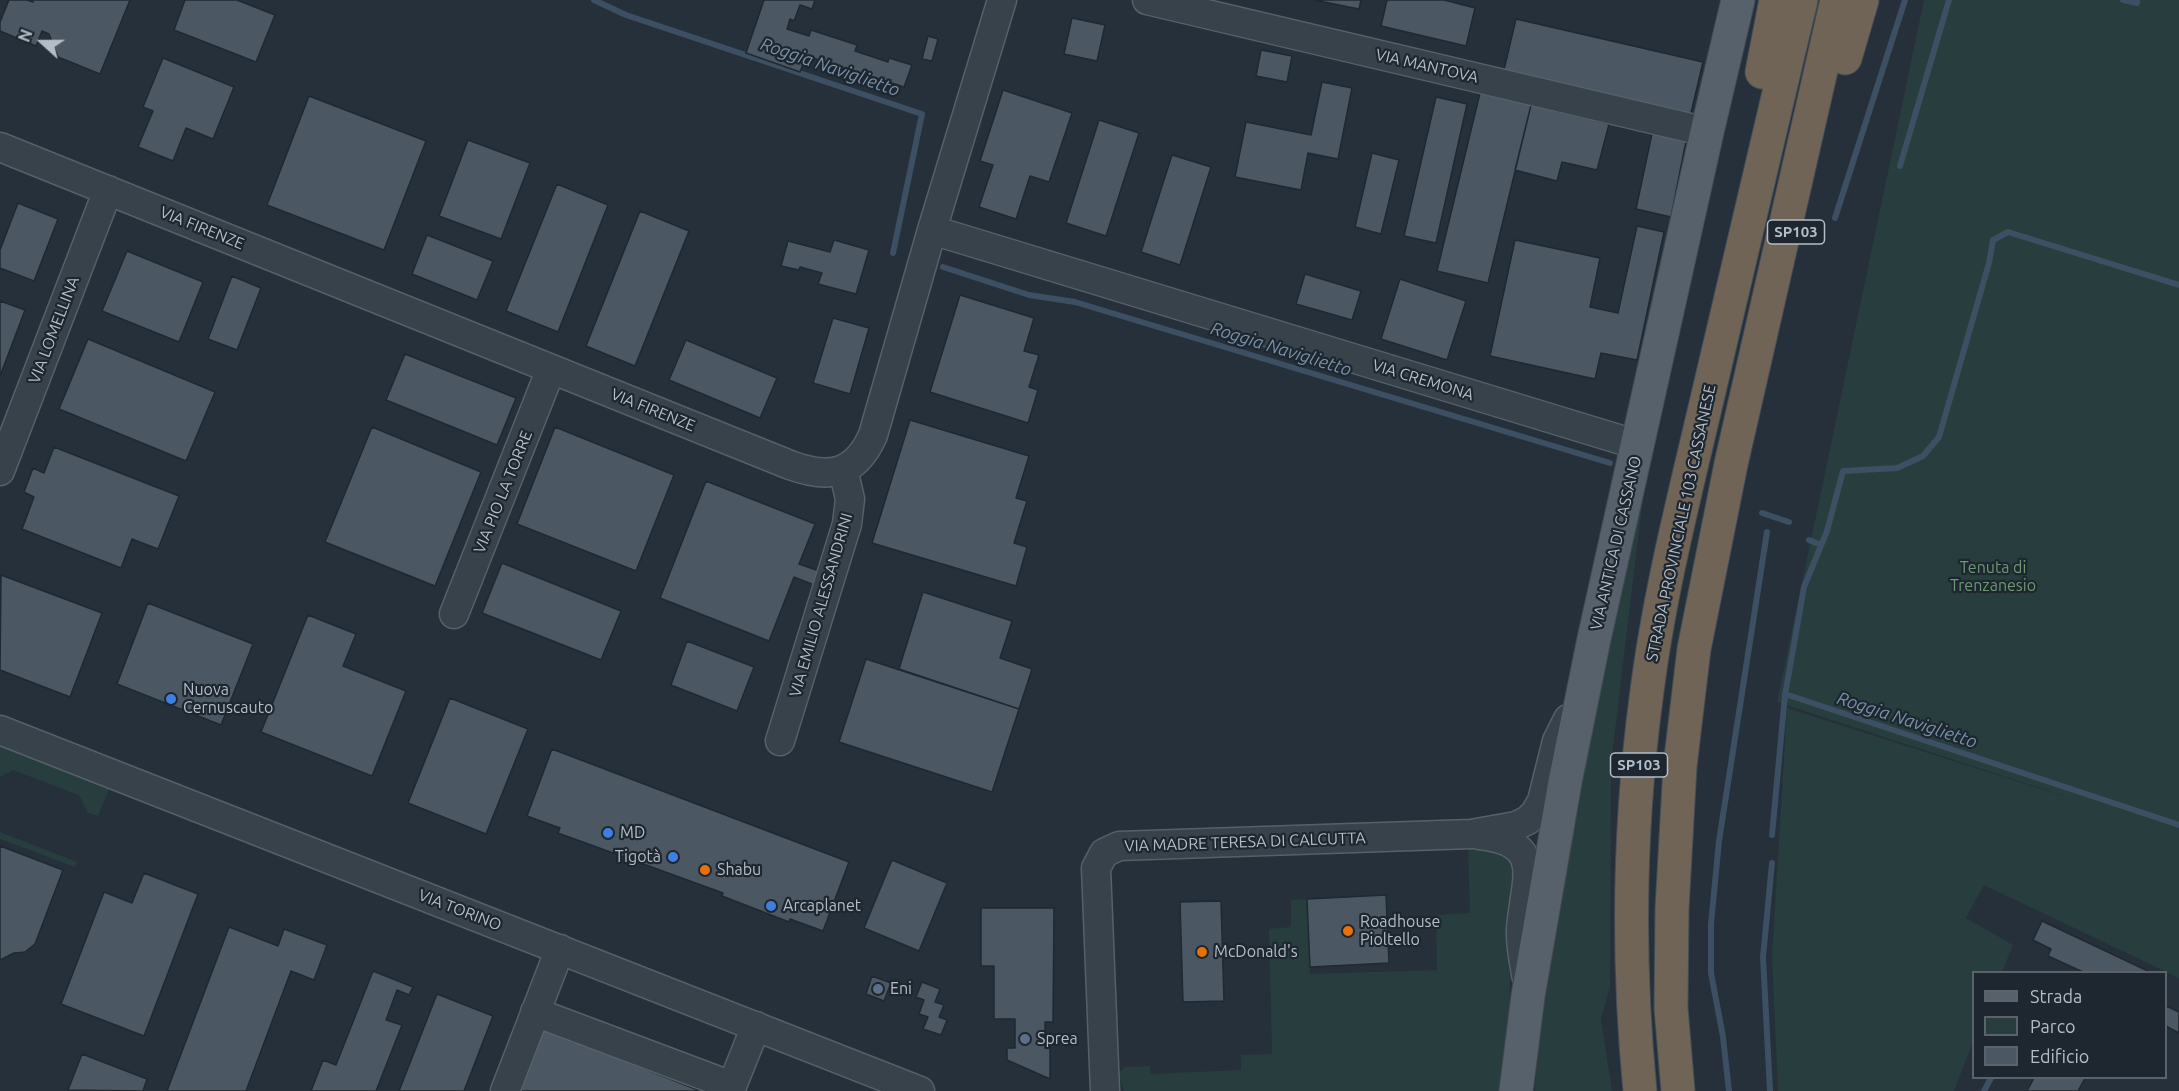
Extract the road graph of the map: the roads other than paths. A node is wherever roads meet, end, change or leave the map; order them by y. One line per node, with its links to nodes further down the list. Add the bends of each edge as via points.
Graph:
1 (1002, 0): 11 (street)
2 (1147, 0): 8 (street, VIA MANTOVA)
3 (1738, 0): 8 (main road, VIA ANTICA DI CASSANO)
4 (1776, 0): 13 (highway, SP103, via 1727,246)
5 (1801, 0): 13 (highway, STRADA PROVINCIALE 103 CASSANESE / SP103)
6 (1837, 0): 15 (highway, SP103)
7 (1862, 0): 15 (highway, SP103)
8 (1707, 132): 14 (main road, VIA ANTICA DI CASSANO)
9 (0, 147): 10 (street, VIA FIRENZE)
10 (108, 190): 12 (street, VIA FIRENZE); 17 (street, VIA LOMELLINA)
11 (932, 231): 14 (street, VIA CREMONA); 16 (street, via 873,435 861,455)
12 (551, 369): 16 (street, VIA FIRENZE, via 809,472 833,473); 18 (street, VIA PIO LA TORRE)
13 (1696, 444): 32 (highway, STRADA PROVINCIALE 103 CASSANESE / SP103, via 1660,610 1639,756 1631,916)
14 (1638, 445): 19 (main road, VIA ANTICA DI CASSANO)
15 (1731, 464): 33 (highway, SP103, via 1695,643 1680,766 1671,970)
16 (843, 469): 21 (street, VIA EMILIO ALESSANDRINI, via 850,499 847,524)
17 (0, 471)
18 (454, 614)
19 (1584, 688): 22 (street, VIA MADRE TERESA DI CALCUTTA, via 1557,741 1542,801 1535,813 1516,826); 24 (main road, VIA ANTICA DI CASSANO)
20 (0, 730): 23 (street, VIA TORINO)
21 (780, 741)
22 (1471, 834): 24 (street, VIA MADRE TERESA DI CALCUTTA, via 1506,840 1518,848 1527,865 1521,930); 27 (street, VIA MADRE TERESA DI CALCUTTA, via 1119,846 1107,850 1096,868)
23 (560, 949): 25 (street); 26 (street, VIA TORINO)
24 (1528, 996): 31 (main road, VIA ANTICA DI CASSANO)
25 (535, 1012): 28 (street); 29 (street)
26 (756, 1026): 28 (street); 30 (street, VIA TORINO)
27 (1106, 1087)
28 (731, 1088)
29 (505, 1091)
30 (920, 1091)
31 (1516, 1091)
32 (1640, 1091)
33 (1678, 1091)

